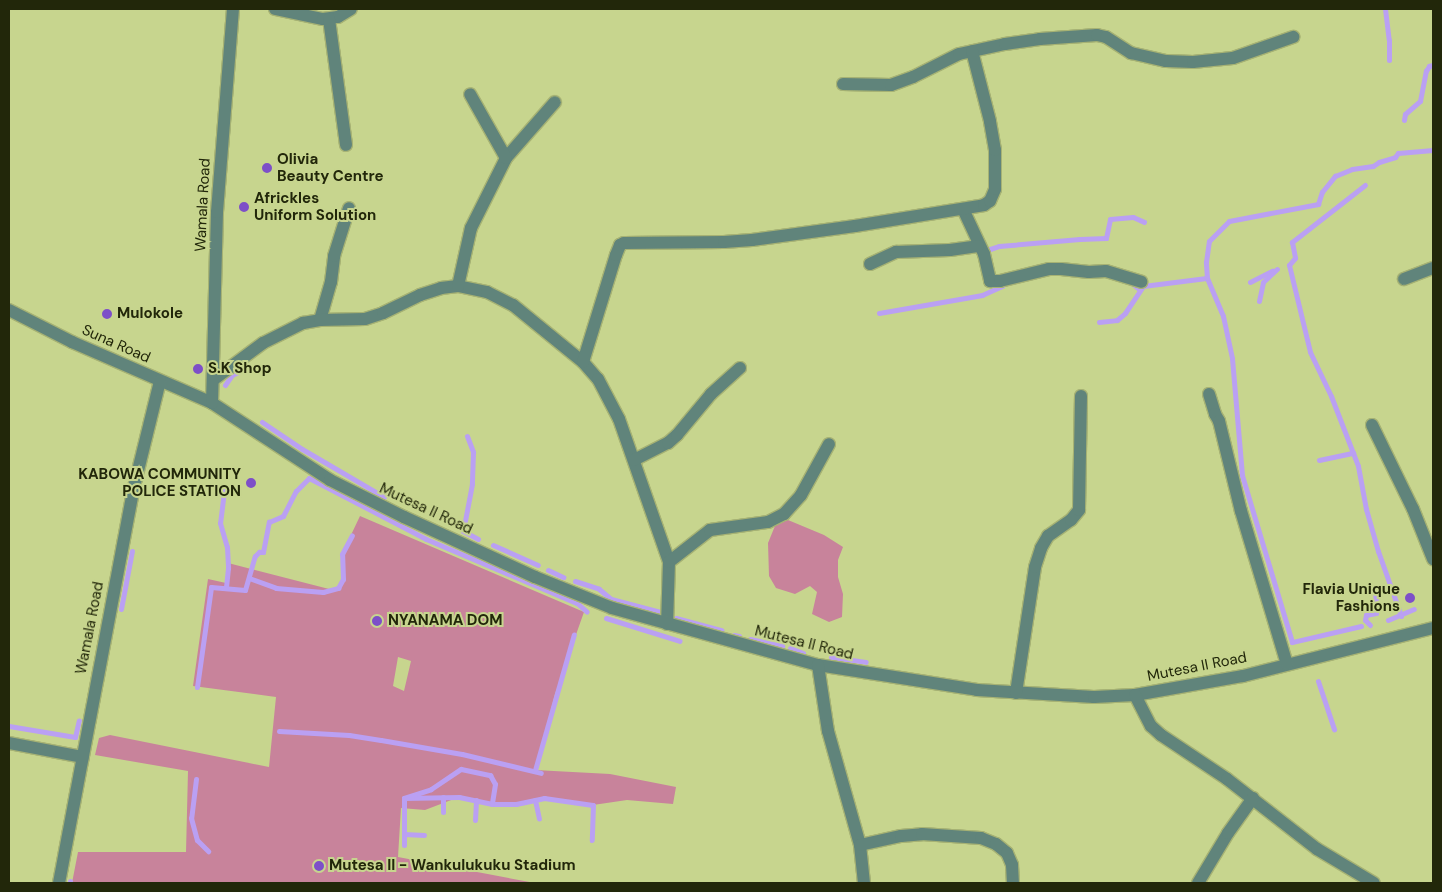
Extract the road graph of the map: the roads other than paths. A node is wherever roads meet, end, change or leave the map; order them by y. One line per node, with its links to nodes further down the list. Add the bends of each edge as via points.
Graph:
1 (233, 9): 24 (street, Wamala Road, via 216,235)
2 (275, 9): 4 (street)
3 (351, 9): 4 (street)
4 (328, 19): 10 (street)
5 (1293, 37): 6 (street, via 1233,58 1199,62 1166,61 1131,53 1097,35 1040,39)
6 (972, 51): 7 (street, via 948,58 896,83 880,86); 13 (street, via 993,136 995,189 987,204)
7 (843, 84)
8 (470, 94): 11 (street)
9 (555, 102): 11 (street)
10 (346, 145)
11 (506, 158): 19 (street, via 471,228)
12 (349, 208): 21 (street)
13 (963, 209): 14 (street); 22 (street, via 752,240 624,243 616,256)
14 (978, 246): 15 (street, via 896,252); 18 (street, via 984,254 990,281 1061,269 1106,271)
15 (870, 264)
16 (1433, 268): 17 (street)
17 (1404, 279)
18 (1141, 282)
19 (458, 286): 21 (street, via 420,295 365,319); 22 (street, via 487,292 513,305)
20 (9, 310): 25 (street, Suna Road)
21 (320, 320): 24 (street, via 303,323 279,334)
22 (583, 362): 31 (street, via 611,400)
23 (740, 368): 31 (street, via 712,394 677,436)
24 (213, 380): 28 (street, Wamala Road)
25 (160, 381): 28 (street, Suna Road); 41 (street, Wamala Road, via 133,491)
26 (1209, 394): 36 (street, via 1220,421 1241,511)
27 (1081, 396): 38 (street, via 1079,510 1072,520 1048,536 1041,548)
28 (212, 403): 34 (street, Mutesa II Road, via 330,480 365,499 567,590 612,608)
29 (1372, 425): 32 (street, via 1413,509)
30 (829, 444): 33 (street, via 801,495 784,514 768,522 710,530)
31 (634, 460): 33 (street)
32 (1433, 559)
33 (670, 562): 34 (street)
34 (667, 624): 37 (street, Mutesa II Road)
35 (1433, 628): 36 (street, Mutesa II Road)
36 (1287, 664): 39 (street, Mutesa II Road, via 1243,676)
37 (818, 665): 38 (street, Mutesa II Road, via 908,681); 43 (street, via 828,731)
38 (1016, 693): 39 (street, Mutesa II Road, via 1094,698)
39 (1135, 696): 42 (street, via 1151,726 1161,735)
40 (9, 743): 41 (street)
41 (83, 757): 44 (street, Wamala Road)
42 (1253, 798): 47 (street); 48 (street, via 1317,849)
43 (860, 845): 45 (street); 46 (street, via 922,834 981,838 1007,853 1012,865)
44 (59, 883)
45 (864, 883)
46 (1013, 883)
47 (1198, 883)
48 (1374, 883)

